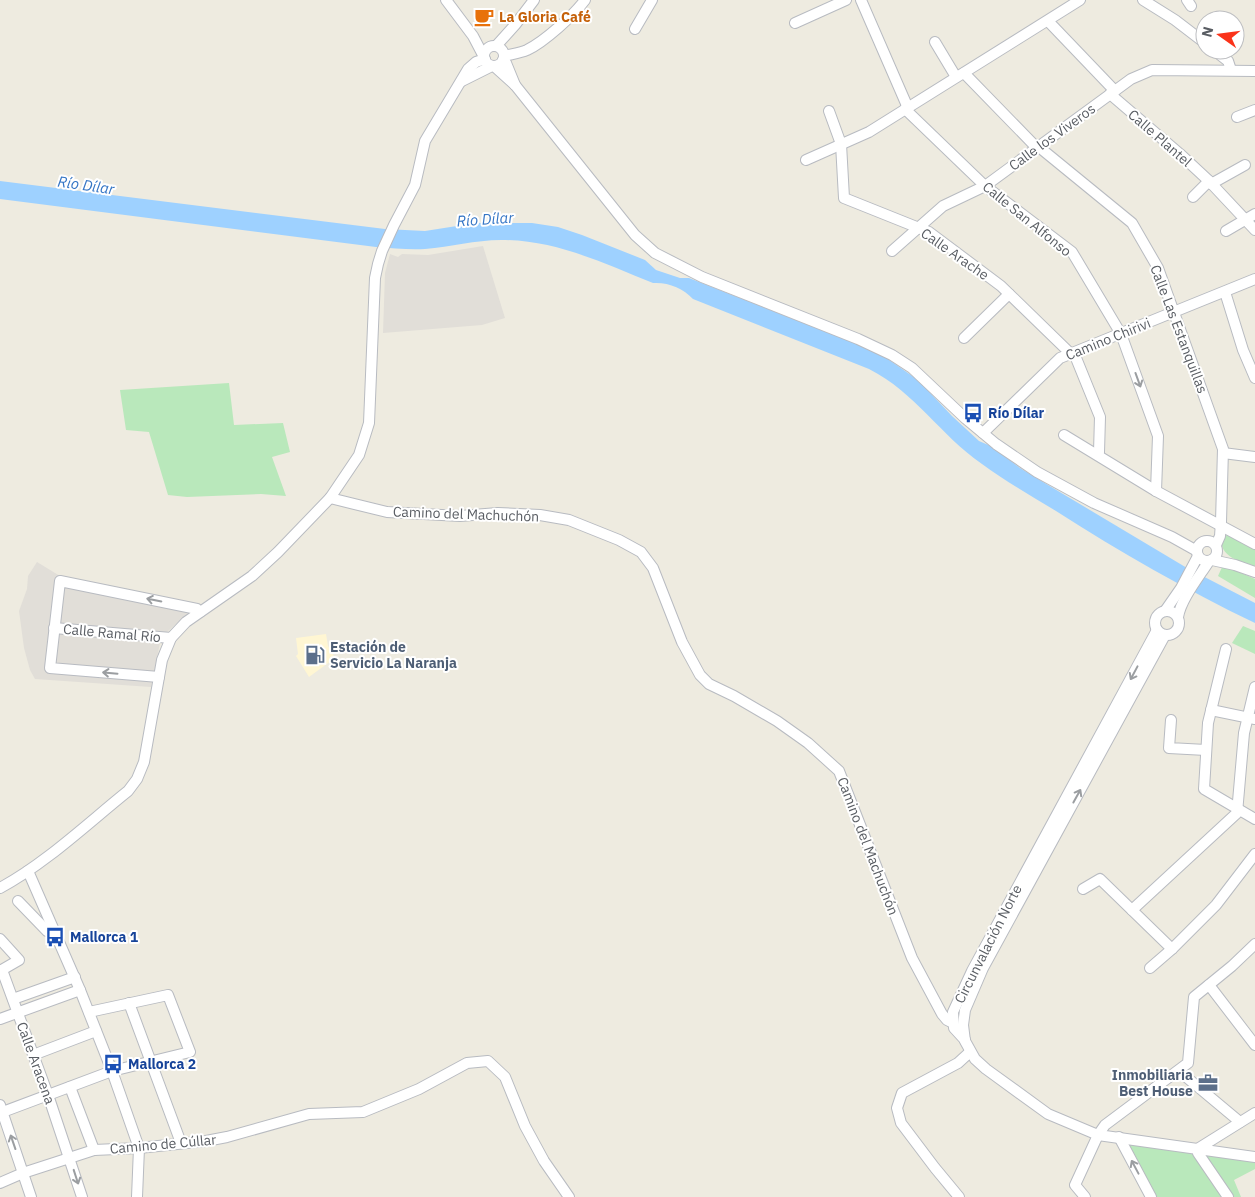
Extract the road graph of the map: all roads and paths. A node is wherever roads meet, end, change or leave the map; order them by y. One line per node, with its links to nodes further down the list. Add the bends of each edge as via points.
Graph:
1 (446, 0): 13 (street)
2 (534, 0): 15 (street)
3 (585, 0): 15 (street, via 579,9 528,49)
4 (652, 0): 11 (street)
5 (846, 0): 10 (street)
6 (861, 0): 22 (street, Calle San Alfonso)
7 (1080, 0): 9 (street)
8 (1143, 0): 12 (street)
9 (1048, 20): 19 (street); 21 (street)
10 (795, 24)
11 (635, 29)
12 (1195, 35)
13 (473, 36): 15 (street); 20 (street, via 474,52 466,62)
14 (935, 42): 19 (street, Calle Las Estanquillas)
15 (495, 56): 20 (street); 49 (street, via 506,63 514,84 635,235 655,253 702,277 892,355 919,374)
16 (1227, 60): 17 (street)
17 (1230, 70): 18 (street, Calle los Viveros); 21 (street, Calle los Viveros, via 1152,70)
18 (1255, 71)
19 (960, 75): 22 (street); 27 (street, Calle Las Estanquillas)
20 (460, 83): 55 (street, via 425,141 415,185 382,251 375,278 369,423 360,455)
21 (1113, 92): 27 (street, Calle los Viveros); 30 (street, Calle Plantel)
22 (906, 109): 26 (street, via 869,132); 31 (street, Calle San Alfonso)
23 (1255, 110): 25 (street)
24 (829, 111): 26 (street, Calle Arache)
25 (1237, 117)
26 (841, 144): 28 (street); 35 (street, Calle Arache, via 844,198)
27 (1038, 148): 31 (street, Calle los Viveros); 42 (street, Calle Las Estanquillas, via 1132,223 1158,268)
28 (806, 160)
29 (1245, 164): 30 (street)
30 (1210, 183): 32 (street); 34 (street, Calle Plantel)
31 (984, 186): 35 (street, Calle los Viveros, via 943,206); 43 (street, Calle San Alfonso, via 1072,252)
32 (1194, 198)
33 (1255, 214): 34 (street)
34 (1245, 220): 36 (street, Calle Plantel); 37 (street)
35 (918, 228): 38 (street, Calle los Viveros); 41 (street, Calle Arache, via 929,232)
36 (1255, 230)
37 (1226, 231)
38 (892, 251)
39 (1255, 279): 40 (street, Camino Chirivi)
40 (1225, 292): 42 (street, Camino Chirivi); 46 (street)
41 (1009, 294): 44 (street); 47 (street, Calle Arache)
42 (1174, 312): 43 (street, Camino Chirivi); 51 (street, Calle Las Estanquillas)
43 (1121, 334): 47 (street, Camino Chirivi); 54 (street, Calle San Alfonso, one-way to 54, via 1158,436)
44 (964, 338)
45 (1255, 346): 46 (street)
46 (1243, 350): 48 (street)
47 (1072, 353): 49 (street, Camino Chirivi, via 1060,358); 52 (street, Calle Arache, via 1100,417)
48 (1255, 378)
49 (983, 433): 58 (street, via 1061,487 1172,537)
50 (1064, 435): 52 (street)
51 (1223, 454): 53 (street); 56 (street, Calle Las Estanquillas)
52 (1098, 455): 54 (street)
53 (1255, 457)
54 (1156, 491): 56 (street)
55 (330, 498): 65 (street, via 252,576); 100 (street, Camino del Machuchón, via 387,512 460,516 498,513 569,520 641,552 653,568 682,642 700,676 785,727 839,770 912,958 942,1014)
56 (1220, 526): 57 (street); 58 (street, Calle Las Estanquillas, via 1220,536)
57 (1255, 544)
58 (1206, 547): 59 (street, via 1216,556); 59 (street, via 1203,560); 60 (street); 61 (street)
59 (1211, 561): 60 (street); 61 (street)
60 (1235, 565): 62 (street)
61 (1196, 572): 63 (street)
62 (1255, 572)
63 (1185, 590): 64 (street); 66 (street)
64 (1165, 611): 66 (street); 68 (street, via 1155,622)
65 (200, 612): 67 (street, one-way to 67, via 60,581); 69 (street)
66 (1178, 617): 68 (street, via 1180,623 1176,631 1171,634)
67 (54, 628): 69 (street, Calle Ramal Río); 71 (street, one-way to 67, via 50,668)
68 (1161, 632): 96 (street, Circunvalación Norte, one-way to 68, via 997,940); 100 (street, Circunvalación Norte, one-way to 100, via 972,971 953,1012)
69 (170, 638): 71 (street)
70 (1226, 649): 73 (street)
71 (159, 677): 80 (street, via 144,762 137,779 128,791)
72 (1255, 687): 74 (street)
73 (1211, 710): 74 (street); 76 (street)
74 (1252, 718): 77 (street, via 1244,733)
75 (1171, 720): 76 (street, via 1169,748)
76 (1206, 750): 77 (street, via 1204,789)
77 (1238, 809): 78 (street); 84 (street)
78 (1255, 819)
79 (1255, 854): 88 (street, via 1216,905)
80 (28, 871): 81 (street); 85 (street)
81 (0, 888)
82 (1083, 889): 84 (street, via 1100,879)
83 (18, 901): 85 (street, via 47,931)
84 (1132, 910): 88 (street)
85 (56, 934): 91 (street)
86 (0, 939): 90 (street, via 20,960)
87 (1255, 946): 92 (street)
88 (1172, 949): 89 (street)
89 (1150, 968)
90 (1, 971): 94 (street, Calle Aracena)
91 (75, 977): 93 (street); 94 (street)
92 (1209, 986): 103 (street); 108 (street, via 1194,997 1188,1063)
93 (80, 990): 97 (street); 98 (street)
94 (13, 999): 97 (street, Calle Aracena)
95 (129, 1003): 98 (street); 106 (street); 106 (street, via 168,995 190,1052)
96 (965, 1010): 100 (street); 102 (street, Circunvalación Norte)
97 (18, 1012): 99 (street); 105 (street, Calle Aracena)
98 (89, 1012): 101 (street)
99 (0, 1019)
100 (953, 1023): 102 (street)
101 (96, 1031): 105 (street); 107 (street)
102 (965, 1041): 104 (street)
103 (1255, 1046)
104 (970, 1052): 114 (street, via 986,1069 1048,1114); 128 (street, via 958,1063 902,1093 897,1108 904,1127)
105 (33, 1054): 110 (street, Calle Aracena)
106 (151, 1062): 107 (street); 116 (street)
107 (112, 1071): 109 (street); 117 (street)
108 (1179, 1071): 113 (street); 114 (street, via 1105,1125)
109 (70, 1087): 110 (street); 119 (street)
110 (48, 1095): 111 (street); 120 (street, Calle Aracena)
111 (1, 1110): 122 (street, one-way to 111)
112 (1255, 1113): 113 (street)
113 (1240, 1122): 118 (street)
114 (1098, 1135): 115 (street); 129 (street, via 1074,1185)
115 (1119, 1137): 118 (street); 130 (street, one-way to 115)
116 (181, 1143): 117 (street, Camino de Cúllar); 127 (street, Camino de Cúllar, via 227,1137 309,1114 362,1112 419,1089 467,1064 488,1061 505,1077 525,1126)
117 (138, 1148): 119 (street, Camino de Cúllar); 126 (street)
118 (1199, 1148): 121 (street); 131 (street, via 1198,1153)
119 (94, 1150): 120 (street, Camino de Cúllar)
120 (70, 1157): 122 (street, Camino de Cúllar); 125 (street, Calle Aracena, one-way to 125)
121 (1255, 1157)
122 (24, 1172): 123 (street, Camino de Cúllar); 124 (street)
123 (0, 1182)
124 (31, 1197)
125 (82, 1197)
126 (137, 1197)
127 (569, 1197)
128 (959, 1197)
129 (1085, 1197)
130 (1151, 1197)
131 (1228, 1197)

